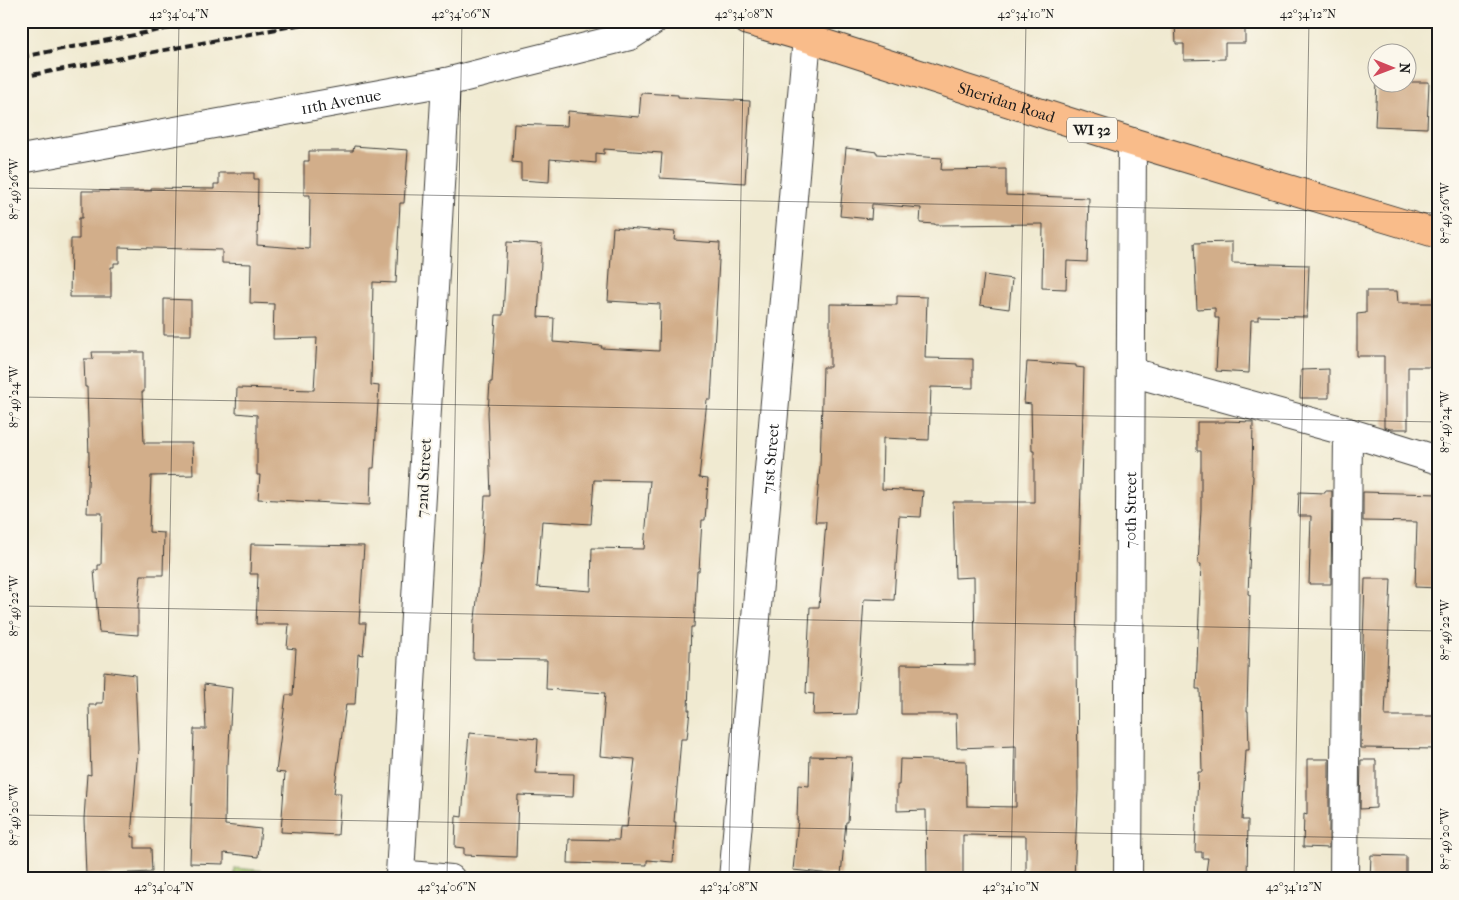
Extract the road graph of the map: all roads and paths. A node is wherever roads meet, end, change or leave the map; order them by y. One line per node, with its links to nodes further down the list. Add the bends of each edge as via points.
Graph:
1 (653, 21): 4 (street, 11th Avenue, via 630,36)
2 (748, 21): 3 (main road, Sheridan Road / WI 32)
3 (807, 38): 5 (main road, Sheridan Road / WI 32); 12 (street, 71st Street)
4 (446, 82): 6 (street, 11th Avenue); 11 (street, 72nd Street, via 400,874)
5 (1132, 142): 7 (main road, Sheridan Road / WI 32); 8 (street, 70th Street)
6 (21, 159)
7 (1438, 234)
8 (1131, 372): 9 (street); 13 (street, 70th Street)
9 (1348, 432): 10 (street); 14 (street)
10 (1438, 460)
11 (451, 879)
12 (733, 879)
13 (1128, 879)
14 (1344, 879)

